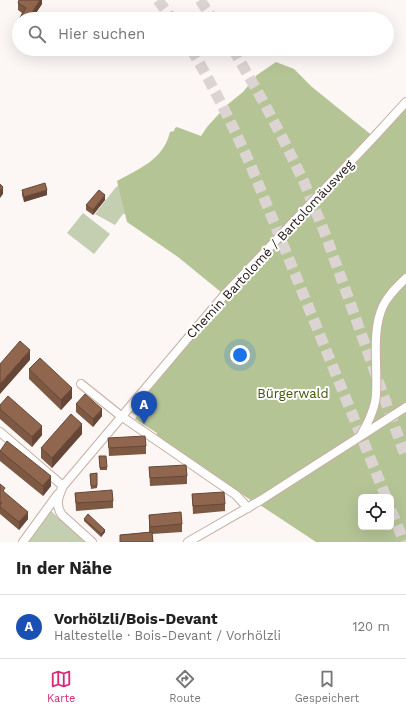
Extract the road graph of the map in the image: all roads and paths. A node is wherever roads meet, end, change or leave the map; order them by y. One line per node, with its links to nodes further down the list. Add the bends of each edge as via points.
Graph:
1 (406, 102): 5 (street, Chemin Bartolomé / Bartolomäusweg, via 226,293)
2 (406, 278): 7 (street, via 388,298 378,320 376,396 367,424)
3 (81, 384): 5 (street)
4 (406, 407): 7 (street)
5 (121, 416): 8 (street, Chemin Bartolomé / Bartolomäusweg); 9 (street, via 236,495)
6 (0, 432): 8 (street)
7 (359, 437): 9 (street)
8 (61, 490): 10 (street); 11 (street, via 58,506 62,516)
9 (248, 508): 12 (street)
10 (23, 542)
11 (92, 542)
12 (188, 542)

